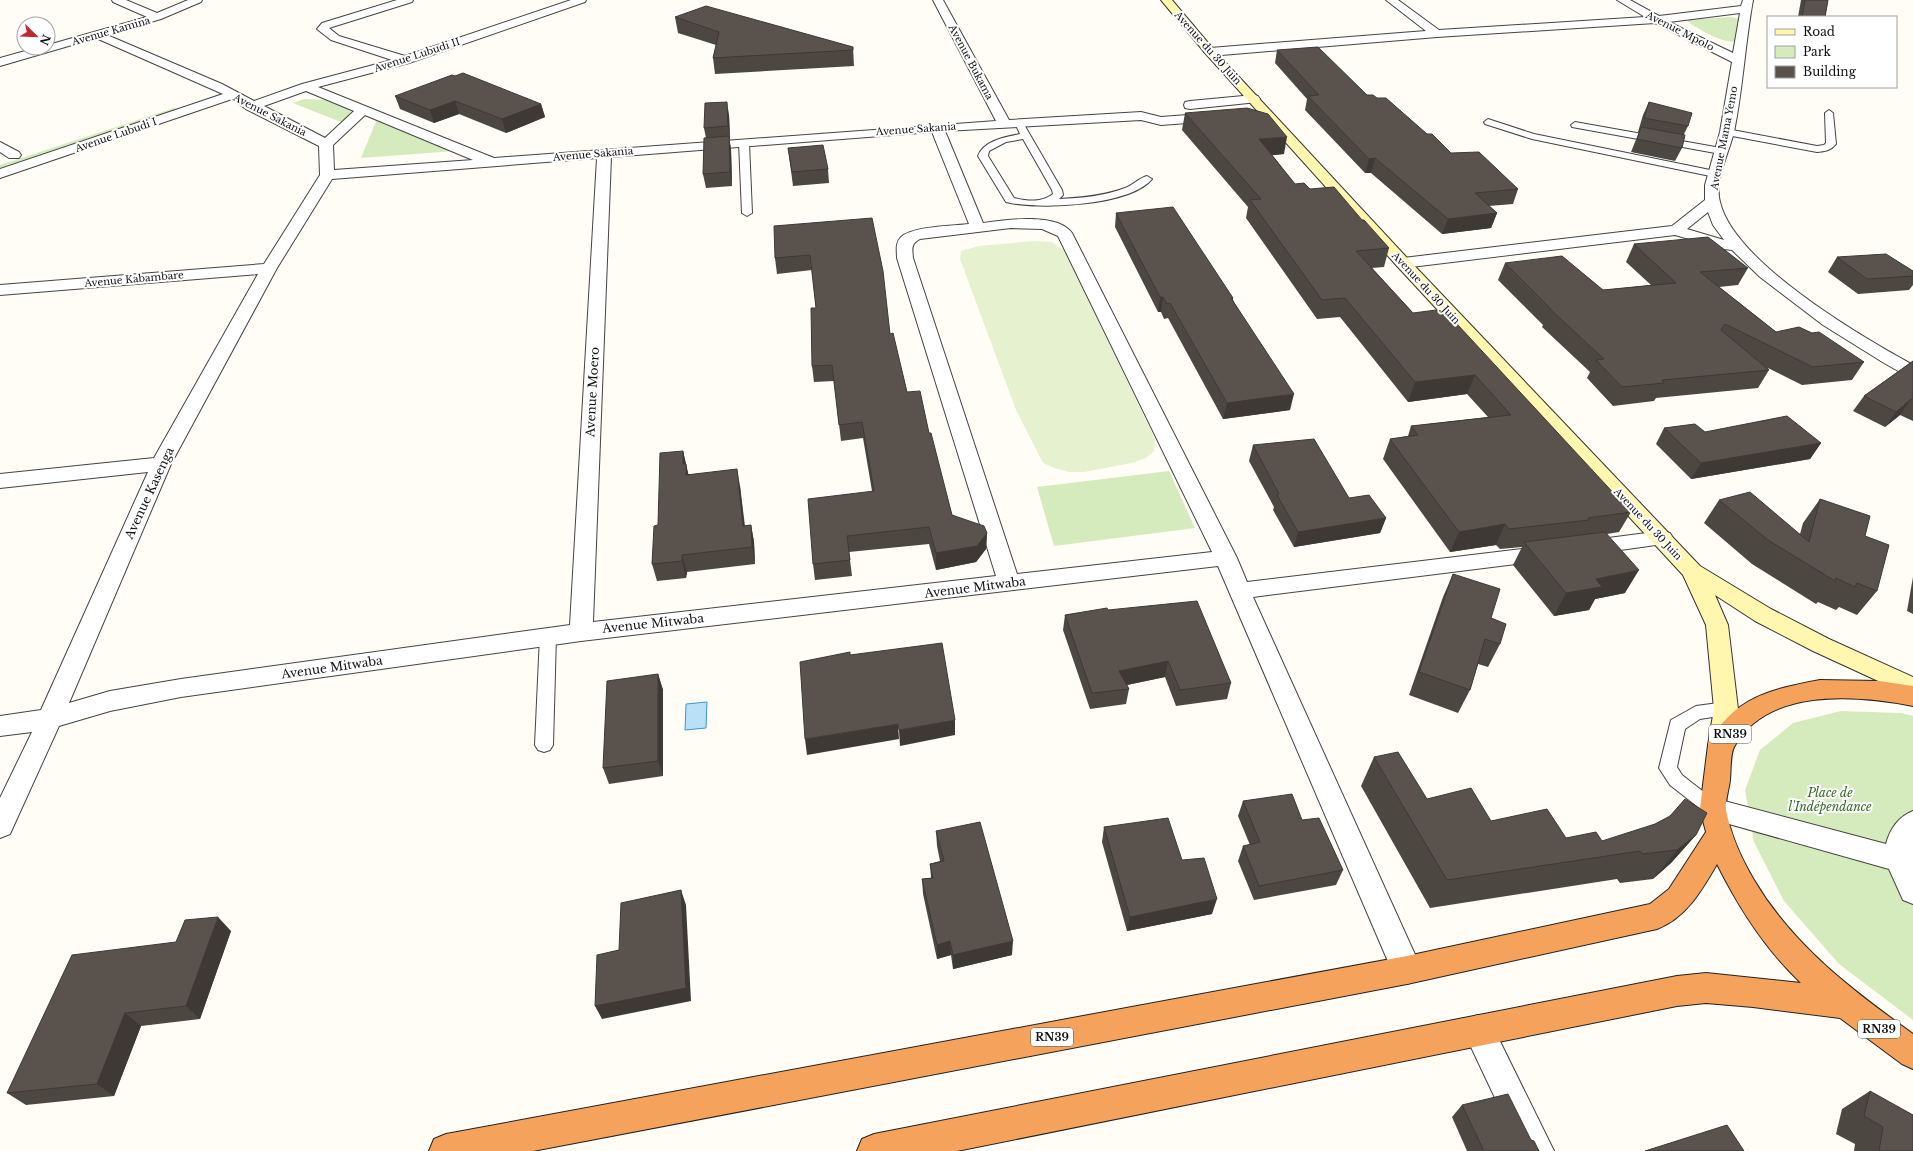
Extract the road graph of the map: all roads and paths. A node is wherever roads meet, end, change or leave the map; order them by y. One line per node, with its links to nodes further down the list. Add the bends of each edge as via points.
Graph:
1 (117, 0): 10 (street)
2 (408, 0): 17 (street, via 326,25 323,29 335,38)
3 (580, 0): 17 (street, Avenue Lubudi II)
4 (938, 0): 33 (street, Avenue Bukama)
5 (1166, 0): 16 (street, Avenue du 30 Juin)
6 (1391, 0): 14 (street)
7 (1622, 0): 12 (street, Avenue Mpolo)
8 (194, 1): 10 (street); 11 (street, Avenue Kamina)
9 (1747, 5): 12 (street); 18 (street, Avenue Mama Yemo)
10 (142, 10): 11 (street); 13 (street)
11 (157, 17): 15 (street, Avenue Kamina)
12 (1657, 20): 14 (street); 18 (street, Avenue Mpolo)
13 (84, 26)
14 (1437, 34): 16 (street)
15 (98, 35): 19 (street, Avenue Kamina); 20 (street, Avenue Sakania)
16 (1210, 52): 26 (street, Avenue du 30 Juin)
17 (405, 60): 21 (street, Avenue Lubudi II)
18 (1738, 60): 37 (street, Avenue Mama Yemo)
19 (0, 62)
20 (218, 87): 22 (street, Avenue Sakania); 31 (street)
21 (306, 87): 23 (street, Avenue Lubudi II); 27 (street)
22 (233, 95): 23 (street, Avenue Sakania); 48 (street, Avenue Lubudi I)
23 (251, 106): 40 (street, Avenue Sakania)
24 (1179, 106): 26 (street)
25 (1157, 108): 29 (street, via 1148,110)
26 (1258, 109): 58 (street, Avenue du 30 Juin)
27 (362, 110): 40 (street); 47 (street)
28 (1829, 113): 37 (lane, via 1831,144 1827,148 1817,149)
29 (1141, 116): 30 (street, via 1160,121); 34 (street, Avenue Sakania)
30 (1229, 116)
31 (120, 120)
32 (1488, 122): 49 (lane, via 1532,136)
33 (1004, 123): 34 (street, Avenue Sakania); 36 (street, Avenue Sakania)
34 (1019, 123): 38 (lane)
35 (1575, 125): 43 (lane)
36 (937, 128): 39 (street, Avenue Sakania); 55 (street)
37 (1727, 132): 43 (street, Avenue Mama Yemo)
38 (1027, 135): 52 (lane, via 1057,190 1058,195); 52 (lane, via 994,145 985,150 983,156 1010,200)
39 (744, 143): 44 (street, Avenue Sakania); 54 (lane)
40 (326, 144): 50 (street)
41 (0, 146): 45 (street)
42 (29, 150): 45 (street)
43 (1721, 151): 49 (street, Avenue Mama Yemo)
44 (604, 153): 47 (street, Avenue Sakania); 69 (street, Avenue Moero)
45 (14, 155): 46 (street)
46 (0, 159)
47 (494, 163): 50 (street, Avenue Sakania)
48 (0, 174)
49 (1715, 174): 53 (street, Avenue Mama Yemo)
50 (327, 175): 59 (street, Avenue Kasenga)
51 (1146, 178): 52 (lane, via 1132,189 1112,195 1069,202)
52 (1048, 202)
53 (1712, 202): 56 (street); 57 (street, Avenue Mama Yemo, via 1720,228)
54 (747, 213)
55 (978, 228): 65 (street, via 1033,223 1050,226 1064,233); 67 (street, via 916,235 907,240 904,246 905,258)
56 (1676, 230): 57 (street); 58 (street)
57 (1737, 248): 61 (street, via 1769,278 1848,334)
58 (1403, 263): 64 (street, Avenue du 30 Juin)
59 (269, 268): 60 (street, Avenue Kabambare); 62 (street, Avenue Kasenga)
60 (0, 290)
61 (1913, 372)
62 (161, 464): 63 (street); 74 (street, Avenue Kasenga)
63 (0, 481)
64 (1662, 538): 66 (street, Avenue du 30 Juin); 68 (street)
65 (1226, 558): 67 (street, Avenue Mitwaba); 68 (street)
66 (1692, 571): 71 (street, via 1820,645); 73 (street, via 1717,625)
67 (1009, 583): 69 (street, Avenue Mitwaba)
68 (1239, 591): 83 (street)
69 (581, 632): 70 (street, Avenue Mitwaba)
70 (548, 636): 74 (street, Avenue Mitwaba, via 174,689 110,700); 77 (lane)
71 (1913, 688)
72 (1913, 696): 76 (highway, RN39, via 1879,690 1820,688 1777,698 1743,717)
73 (1726, 709): 76 (street); 78 (lane, via 1696,713 1677,725 1668,768)
74 (50, 719): 75 (street, Avenue Mitwaba); 80 (street, Avenue Kasenga)
75 (0, 726)
76 (1721, 745): 78 (highway, RN39)
77 (544, 746)
78 (1716, 822): 81 (street); 83 (highway, RN39, via 1694,877 1679,898 1657,916); 84 (highway, via 1734,870 1756,908 1804,966)
79 (1913, 823): 81 (street, via 1905,829 1899,843)
80 (0, 826)
81 (1899, 860): 82 (street)
82 (1913, 891)
83 (1407, 970): 87 (highway, RN39)
84 (1846, 1004): 85 (highway, RN39, via 1706,988 1677,991); 86 (highway, RN39)
85 (1478, 1030): 88 (highway, RN39); 89 (street)
86 (1913, 1053)
87 (446, 1151)
88 (874, 1151)
89 (1538, 1151)

